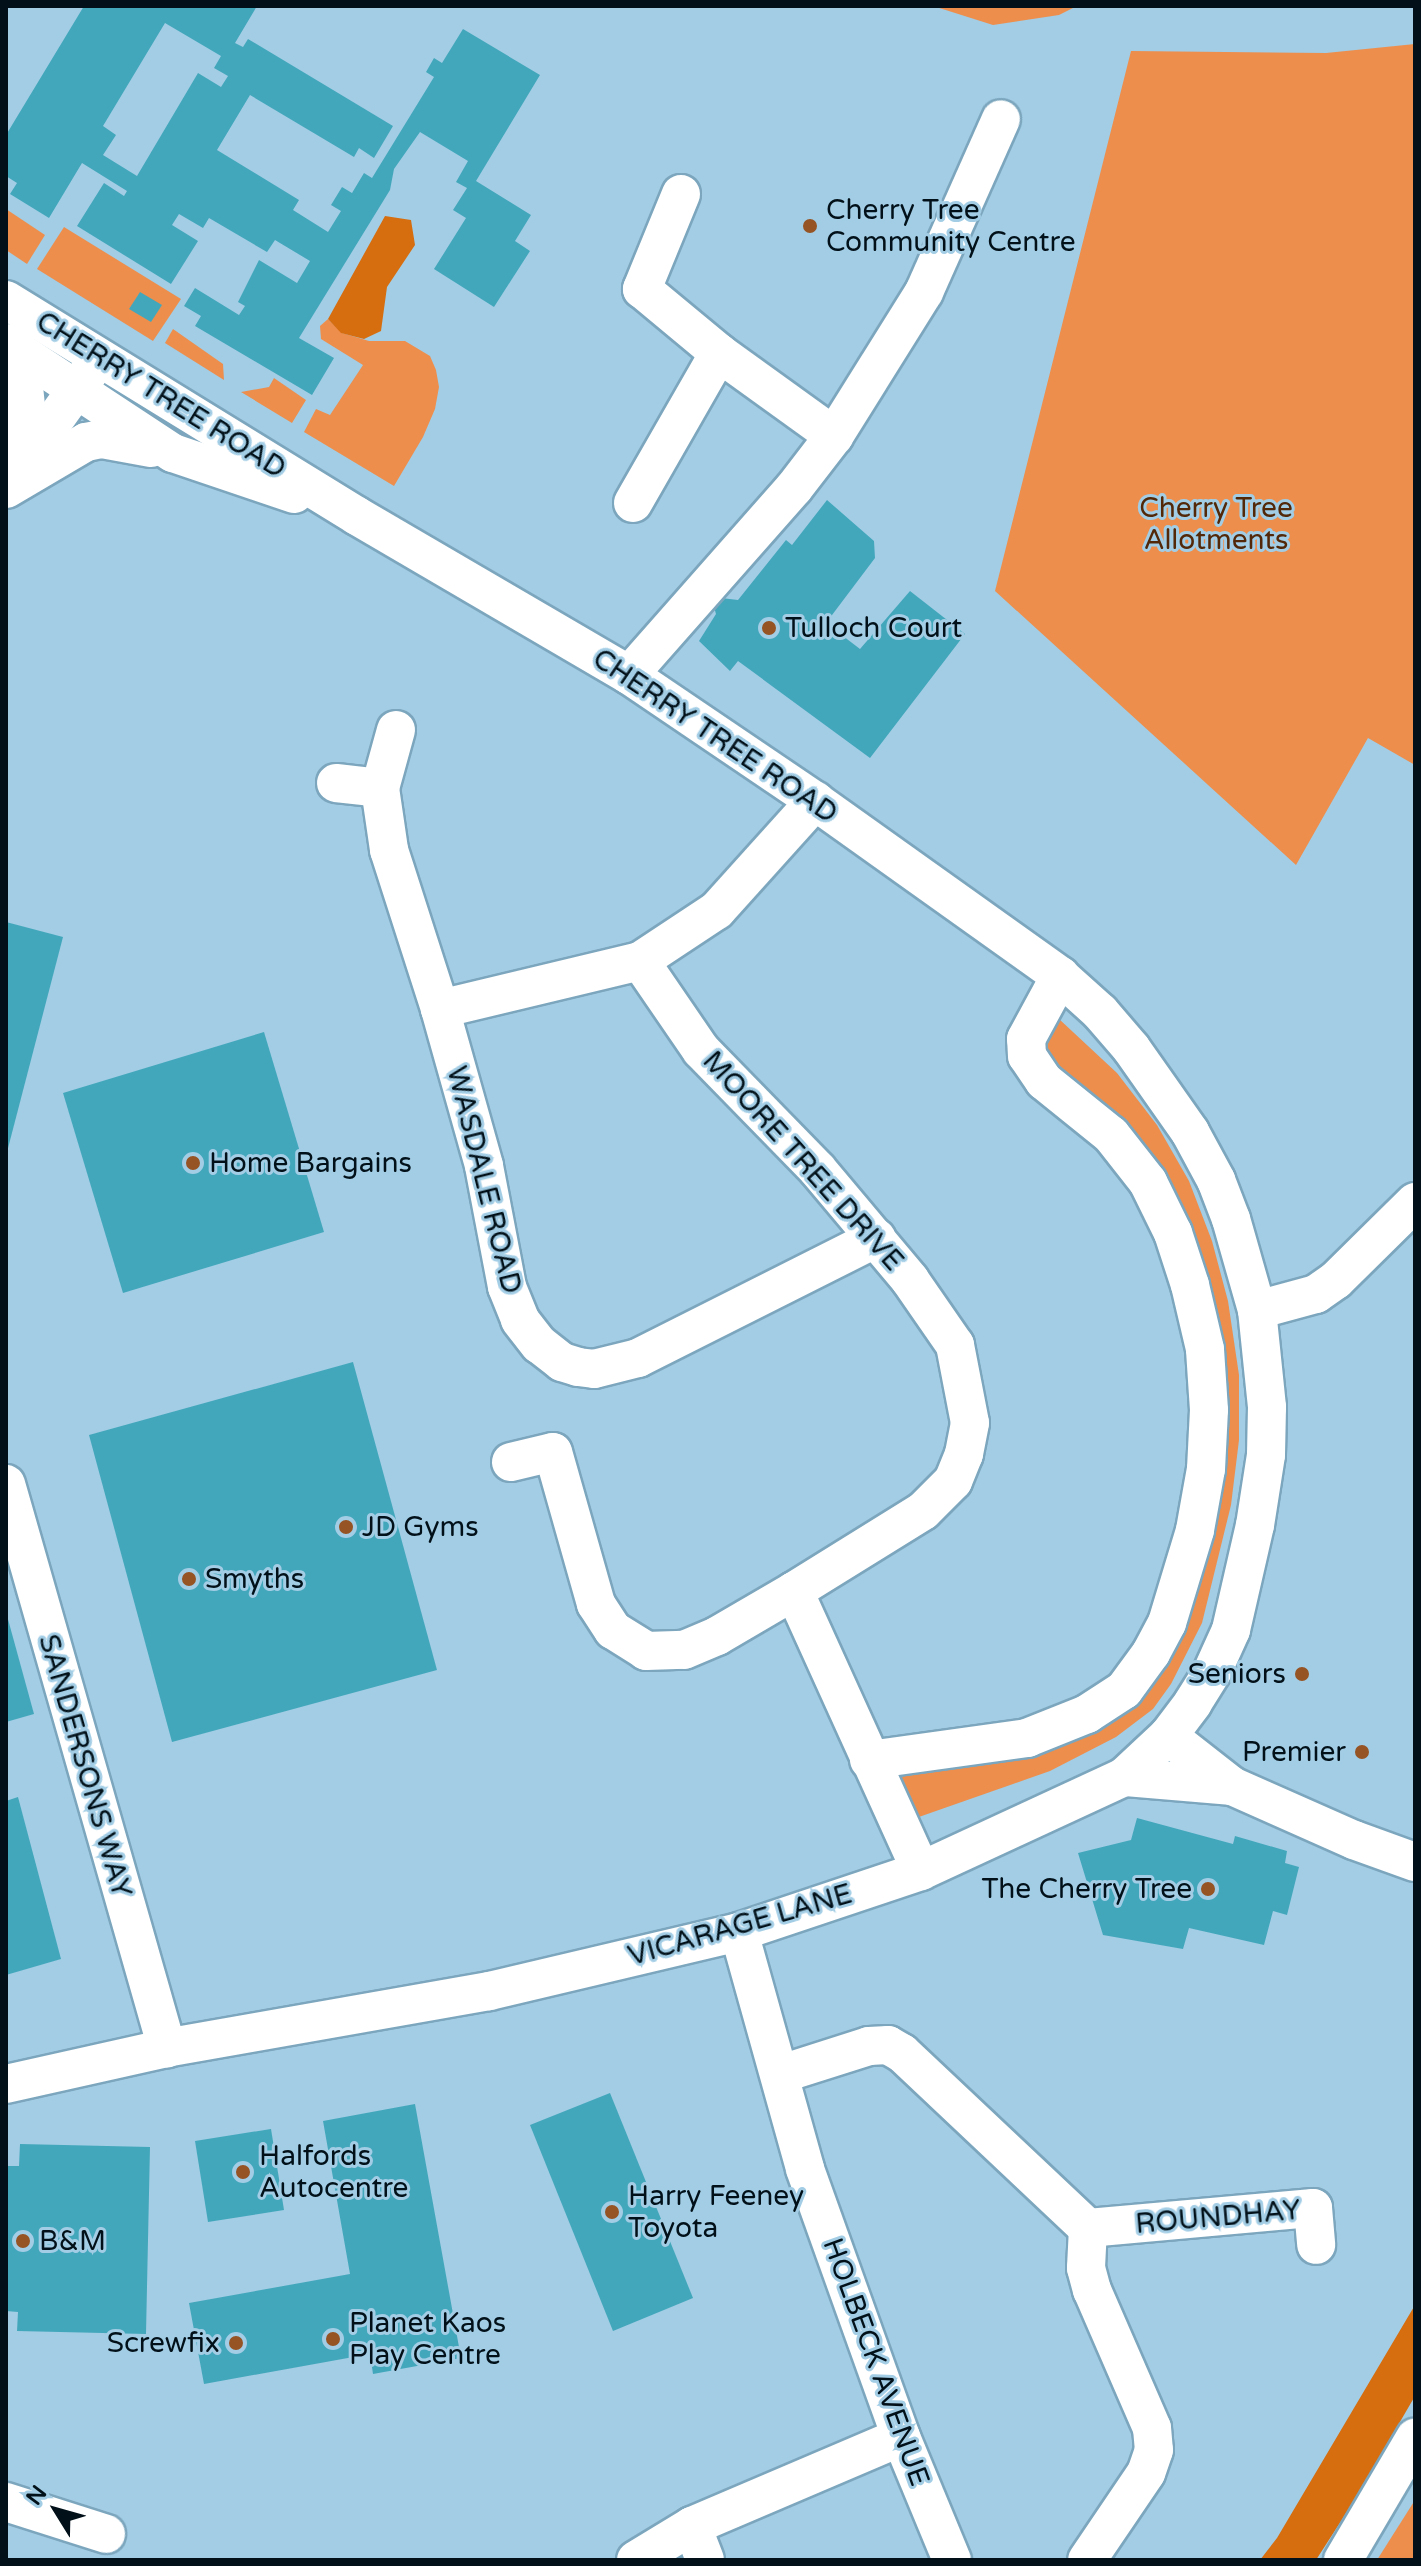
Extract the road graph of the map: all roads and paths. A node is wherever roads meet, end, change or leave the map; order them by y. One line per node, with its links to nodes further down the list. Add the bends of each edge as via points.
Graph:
1 (1001, 119): 8 (street, via 924,292)
2 (681, 194): 5 (street, via 642,289)
3 (6, 300): 6 (street, CHERRY TREE ROAD)
4 (8, 345): 7 (street, CHERRY TREE ROAD); 10 (street, via 24,387 27,431)
5 (719, 353): 8 (street); 11 (street)
6 (107, 361): 7 (street); 12 (street, CHERRY TREE ROAD)
7 (82, 396): 9 (street, CHERRY TREE ROAD); 10 (street)
8 (834, 436): 13 (street)
9 (173, 453): 10 (street, via 102,439 70,449); 12 (street, CHERRY TREE ROAD)
10 (13, 483)
11 (633, 503)
12 (357, 516): 13 (street, CHERRY TREE ROAD)
13 (629, 675): 17 (street, CHERRY TREE ROAD)
14 (396, 730): 16 (street, WASDALE ROAD)
15 (336, 783): 16 (street)
16 (380, 788): 20 (street, WASDALE ROAD, via 389,850)
17 (815, 801): 18 (street, via 717,910); 19 (street, CHERRY TREE ROAD)
18 (640, 961): 20 (street); 22 (street, MOORE TREE DRIVE, via 701,1050 796,1145)
19 (1060, 976): 23 (street, CHERRY TREE ROAD, via 1131,1048 1190,1132 1231,1219); 29 (street, via 1026,1039 1027,1056 1044,1081 1111,1135 1148,1182 1190,1285 1205,1349 1209,1410 1195,1530 1167,1623 1124,1690 1087,1714 1027,1738)
20 (440, 1009): 22 (street, WASDALE ROAD, via 484,1166 507,1287 520,1320 562,1362 594,1369 638,1358)
21 (1415, 1202): 23 (street, via 1316,1294)
22 (877, 1238): 26 (street, MOORE TREE DRIVE, via 955,1345 969,1409 967,1441 953,1481 934,1503)
23 (1257, 1310): 27 (street, CHERRY TREE ROAD, via 1266,1455 1248,1567 1231,1630)
24 (511, 1462): 26 (street, MOORE TREE DRIVE, via 553,1452 596,1604 613,1630 646,1651 684,1650)
25 (6, 1484): 35 (street, SANDERSONS WAY)
26 (794, 1591): 29 (street)
27 (1212, 1672): 28 (street, CHERRY TREE ROAD); 31 (street, via 1207,1721 1213,1752)
28 (1168, 1736): 30 (street, VICARAGE LANE); 31 (street)
29 (869, 1760): 33 (street)
30 (1124, 1777): 31 (street); 33 (street, VICARAGE LANE)
31 (1232, 1786): 32 (street)
32 (1415, 1862)
33 (921, 1871): 34 (street, VICARAGE LANE)
34 (739, 1932): 35 (street, VICARAGE LANE, via 489,1991); 36 (street, HOLBECK AVENUE)
35 (167, 2048): 37 (street, VICARAGE LANE)
36 (781, 2074): 38 (street, via 869,2046 888,2045); 40 (street, HOLBECK AVENUE, via 805,2169)
37 (6, 2084)
38 (1088, 2228): 39 (street, ROUNDHAY, via 1313,2208); 47 (street, via 1086,2268 1092,2290 1152,2428 1154,2450 1146,2473)
39 (1316, 2245)
40 (901, 2437): 44 (street); 46 (street, HOLBECK AVENUE)
41 (1415, 2438): 48 (street)
42 (6, 2502): 43 (street)
43 (106, 2534)
44 (698, 2543): 45 (street)
45 (636, 2560)
46 (952, 2560)
47 (1087, 2560)
48 (1343, 2560)

